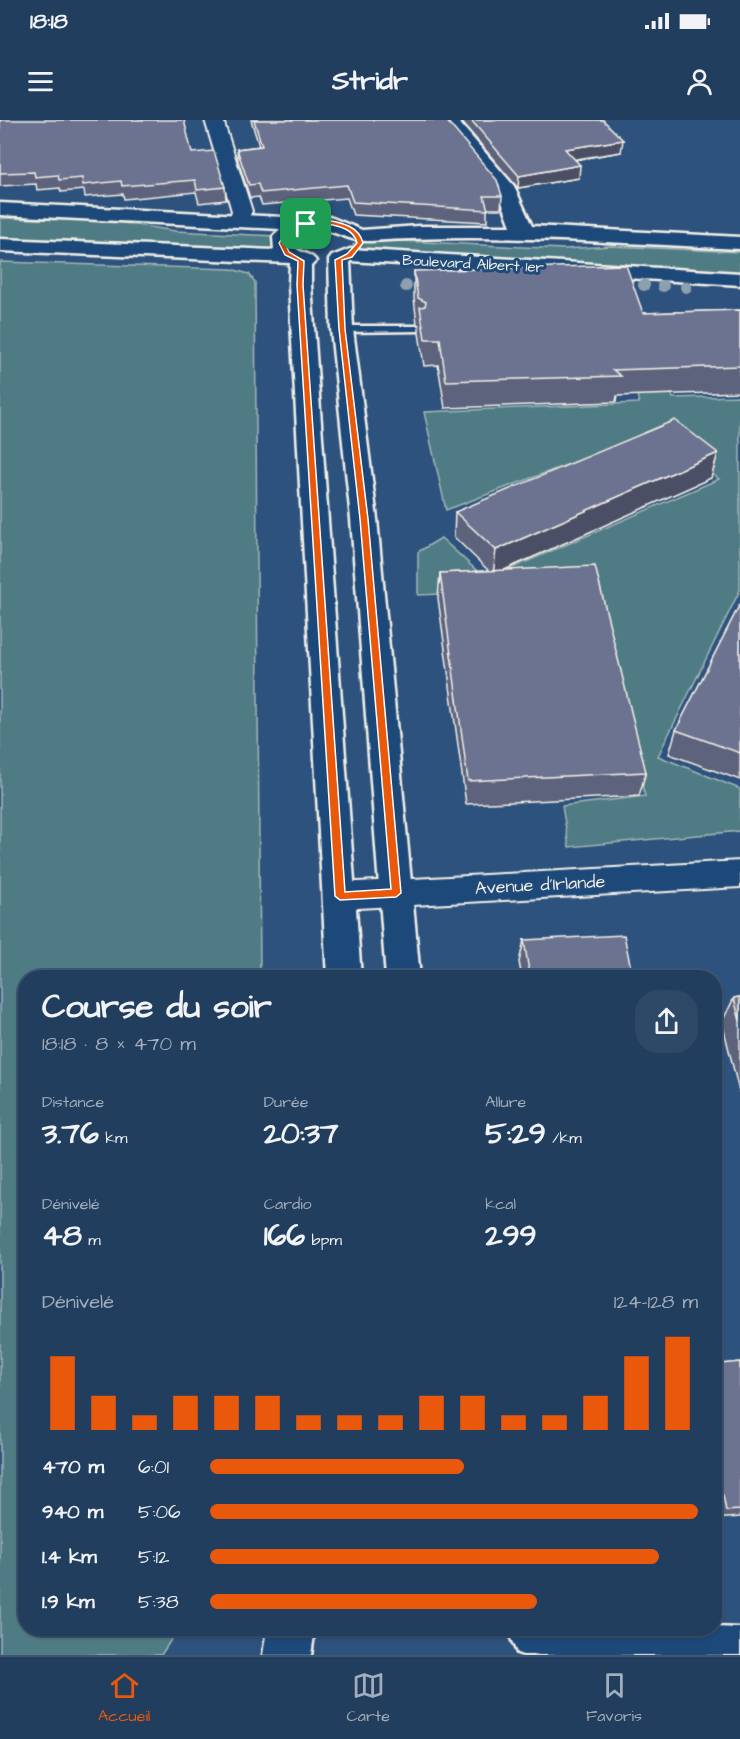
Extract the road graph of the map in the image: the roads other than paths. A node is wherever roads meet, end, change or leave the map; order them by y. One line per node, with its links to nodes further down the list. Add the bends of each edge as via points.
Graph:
1 (214, 120): 4 (street, via 242,211)
2 (447, 120): 6 (main road, via 507,190)
3 (0, 209): 4 (main road, Boulevard Albert 1er)
4 (239, 219): 5 (main road, Boulevard Albert 1er)
5 (306, 224): 7 (main road, Boulevard Albert 1er, via 335,223); 11 (main road, via 283,237 284,249)
6 (524, 232): 7 (main road, Boulevard Albert 1er); 8 (main road, Boulevard Albert 1er)
7 (358, 236): 10 (main road, via 360,243)
8 (740, 243)
9 (0, 245): 11 (main road, Boulevard Albert 1er)
10 (344, 257): 11 (main road, Boulevard Albert 1er); 12 (main road, Boulevard Albert 1er); 13 (main road)
11 (296, 259): 17 (main road)
12 (740, 279)
13 (342, 329): 14 (lane); 16 (main road, via 364,519)
14 (418, 329)
15 (740, 874): 16 (street, Avenue d'Irlande)
16 (396, 893): 17 (street, Avenue d'Irlande); 19 (main road)
17 (340, 896): 18 (main road)
18 (344, 970)
19 (402, 970)
20 (290, 1636): 23 (main road)
21 (534, 1640): 22 (main road)
22 (740, 1652)
23 (287, 1655)

